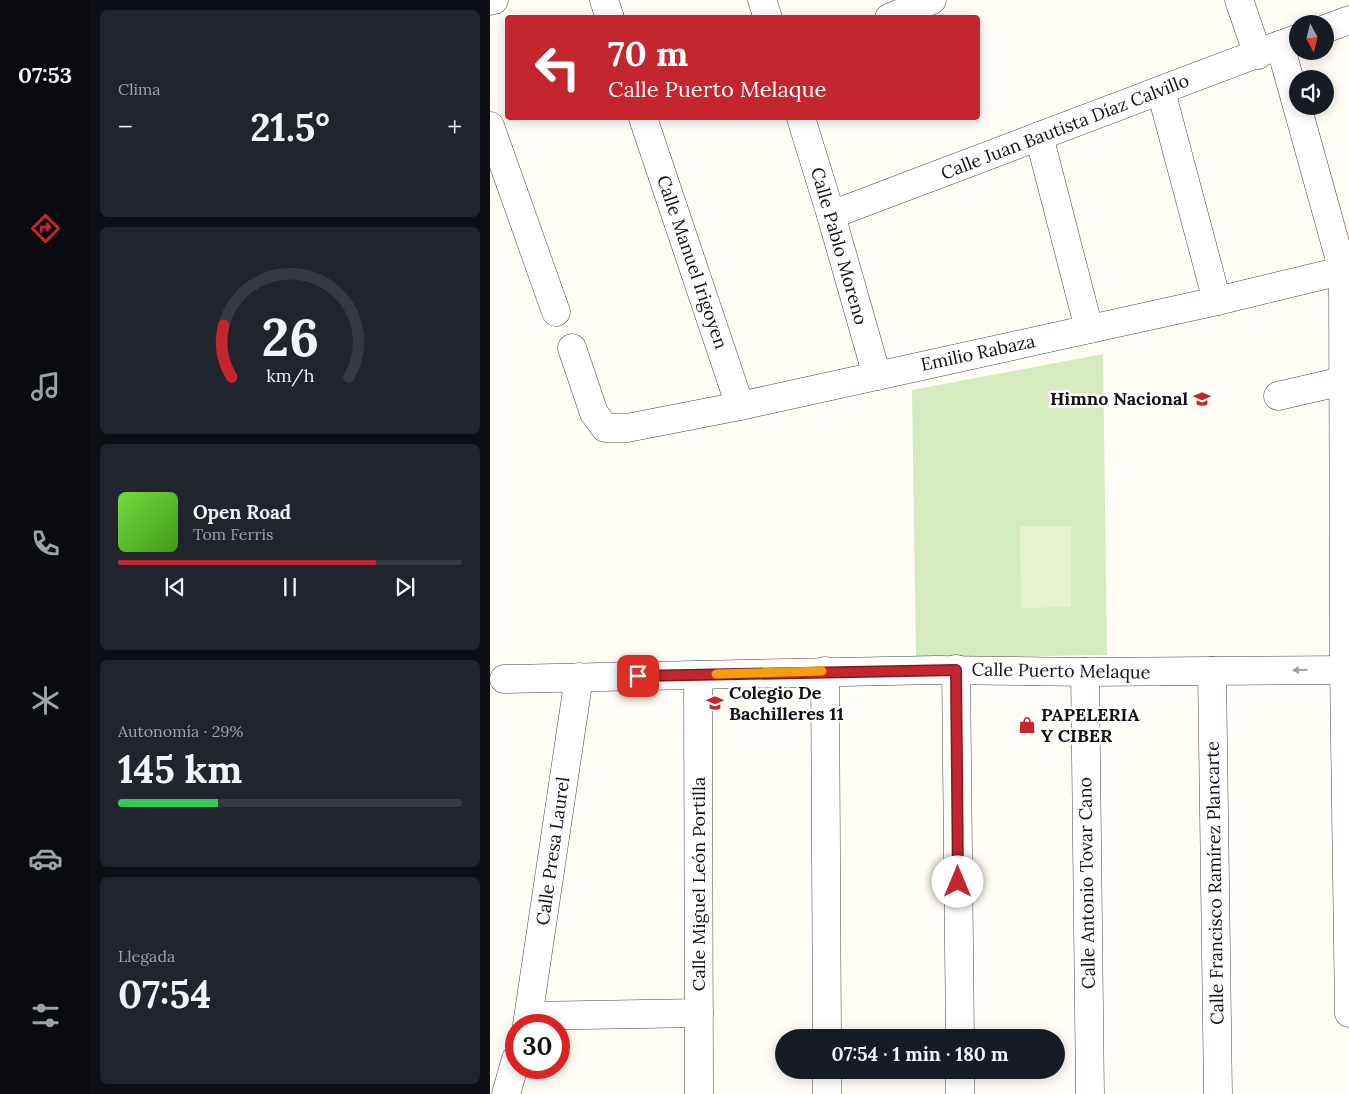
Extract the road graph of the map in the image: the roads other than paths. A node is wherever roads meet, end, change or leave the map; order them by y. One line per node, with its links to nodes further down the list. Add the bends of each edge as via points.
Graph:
1 (494, 0): 6 (street)
2 (604, 0): 7 (street)
3 (762, 0): 8 (street)
4 (932, 0): 9 (street)
5 (1239, 0): 12 (street)
6 (490, 2)
7 (609, 15)
8 (767, 15)
9 (896, 15)
10 (1349, 20): 11 (street)
11 (1334, 25)
12 (1278, 46): 13 (street, Calle Juan Bautista Díaz Calvillo); 19 (street)
13 (1161, 91): 17 (street, Calle Juan Bautista Díaz Calvillo); 20 (street)
14 (644, 120): 27 (street, Calle Manuel Irigoyen)
15 (802, 120): 18 (street, Calle Pablo Moreno)
16 (490, 126): 21 (street)
17 (1039, 136): 18 (street, Calle Juan Bautista Díaz Calvillo); 22 (street)
18 (831, 214): 24 (street, Calle Pablo Moreno)
19 (1346, 270): 20 (street, Emilio Rabaza); 25 (street)
20 (1218, 301): 22 (street, Emilio Rabaza)
21 (556, 312)
22 (1089, 329): 24 (street, Emilio Rabaza)
23 (572, 348): 27 (street, Emilio Rabaza, via 594,413 606,428 627,428)
24 (876, 376): 27 (street, Emilio Rabaza)
25 (1343, 381): 26 (street); 29 (street)
26 (1278, 396)
27 (740, 406)
28 (956, 670): 30 (street, Calle Puerto Melaque); 32 (street, Calle Puerto Melaque); 41 (street)
29 (1346, 670): 31 (street, Calle Puerto Melaque, one-way to 31); 37 (street)
30 (826, 671): 33 (street, Calle Puerto Melaque); 40 (street)
31 (1212, 671): 32 (street, Calle Puerto Melaque); 50 (street, Calle Francisco Ramírez Plancarte)
32 (1084, 672): 49 (street, Calle Antonio Tovar Cano)
33 (698, 674): 34 (street, Calle Puerto Melaque); 36 (street, Calle Miguel León Portilla)
34 (579, 677): 35 (street, Calle Puerto Melaque); 38 (street, Calle Presa Laurel)
35 (504, 680)
36 (699, 1013): 39 (street); 46 (street, Calle Miguel León Portilla)
37 (1349, 1013)
38 (529, 1014)
39 (570, 1018)
40 (827, 1029)
41 (960, 1029)
42 (510, 1079): 45 (street)
43 (827, 1079): 47 (street)
44 (960, 1079): 48 (street)
45 (506, 1094)
46 (699, 1094)
47 (827, 1094)
48 (960, 1094)
49 (1090, 1094)
50 (1218, 1094)

